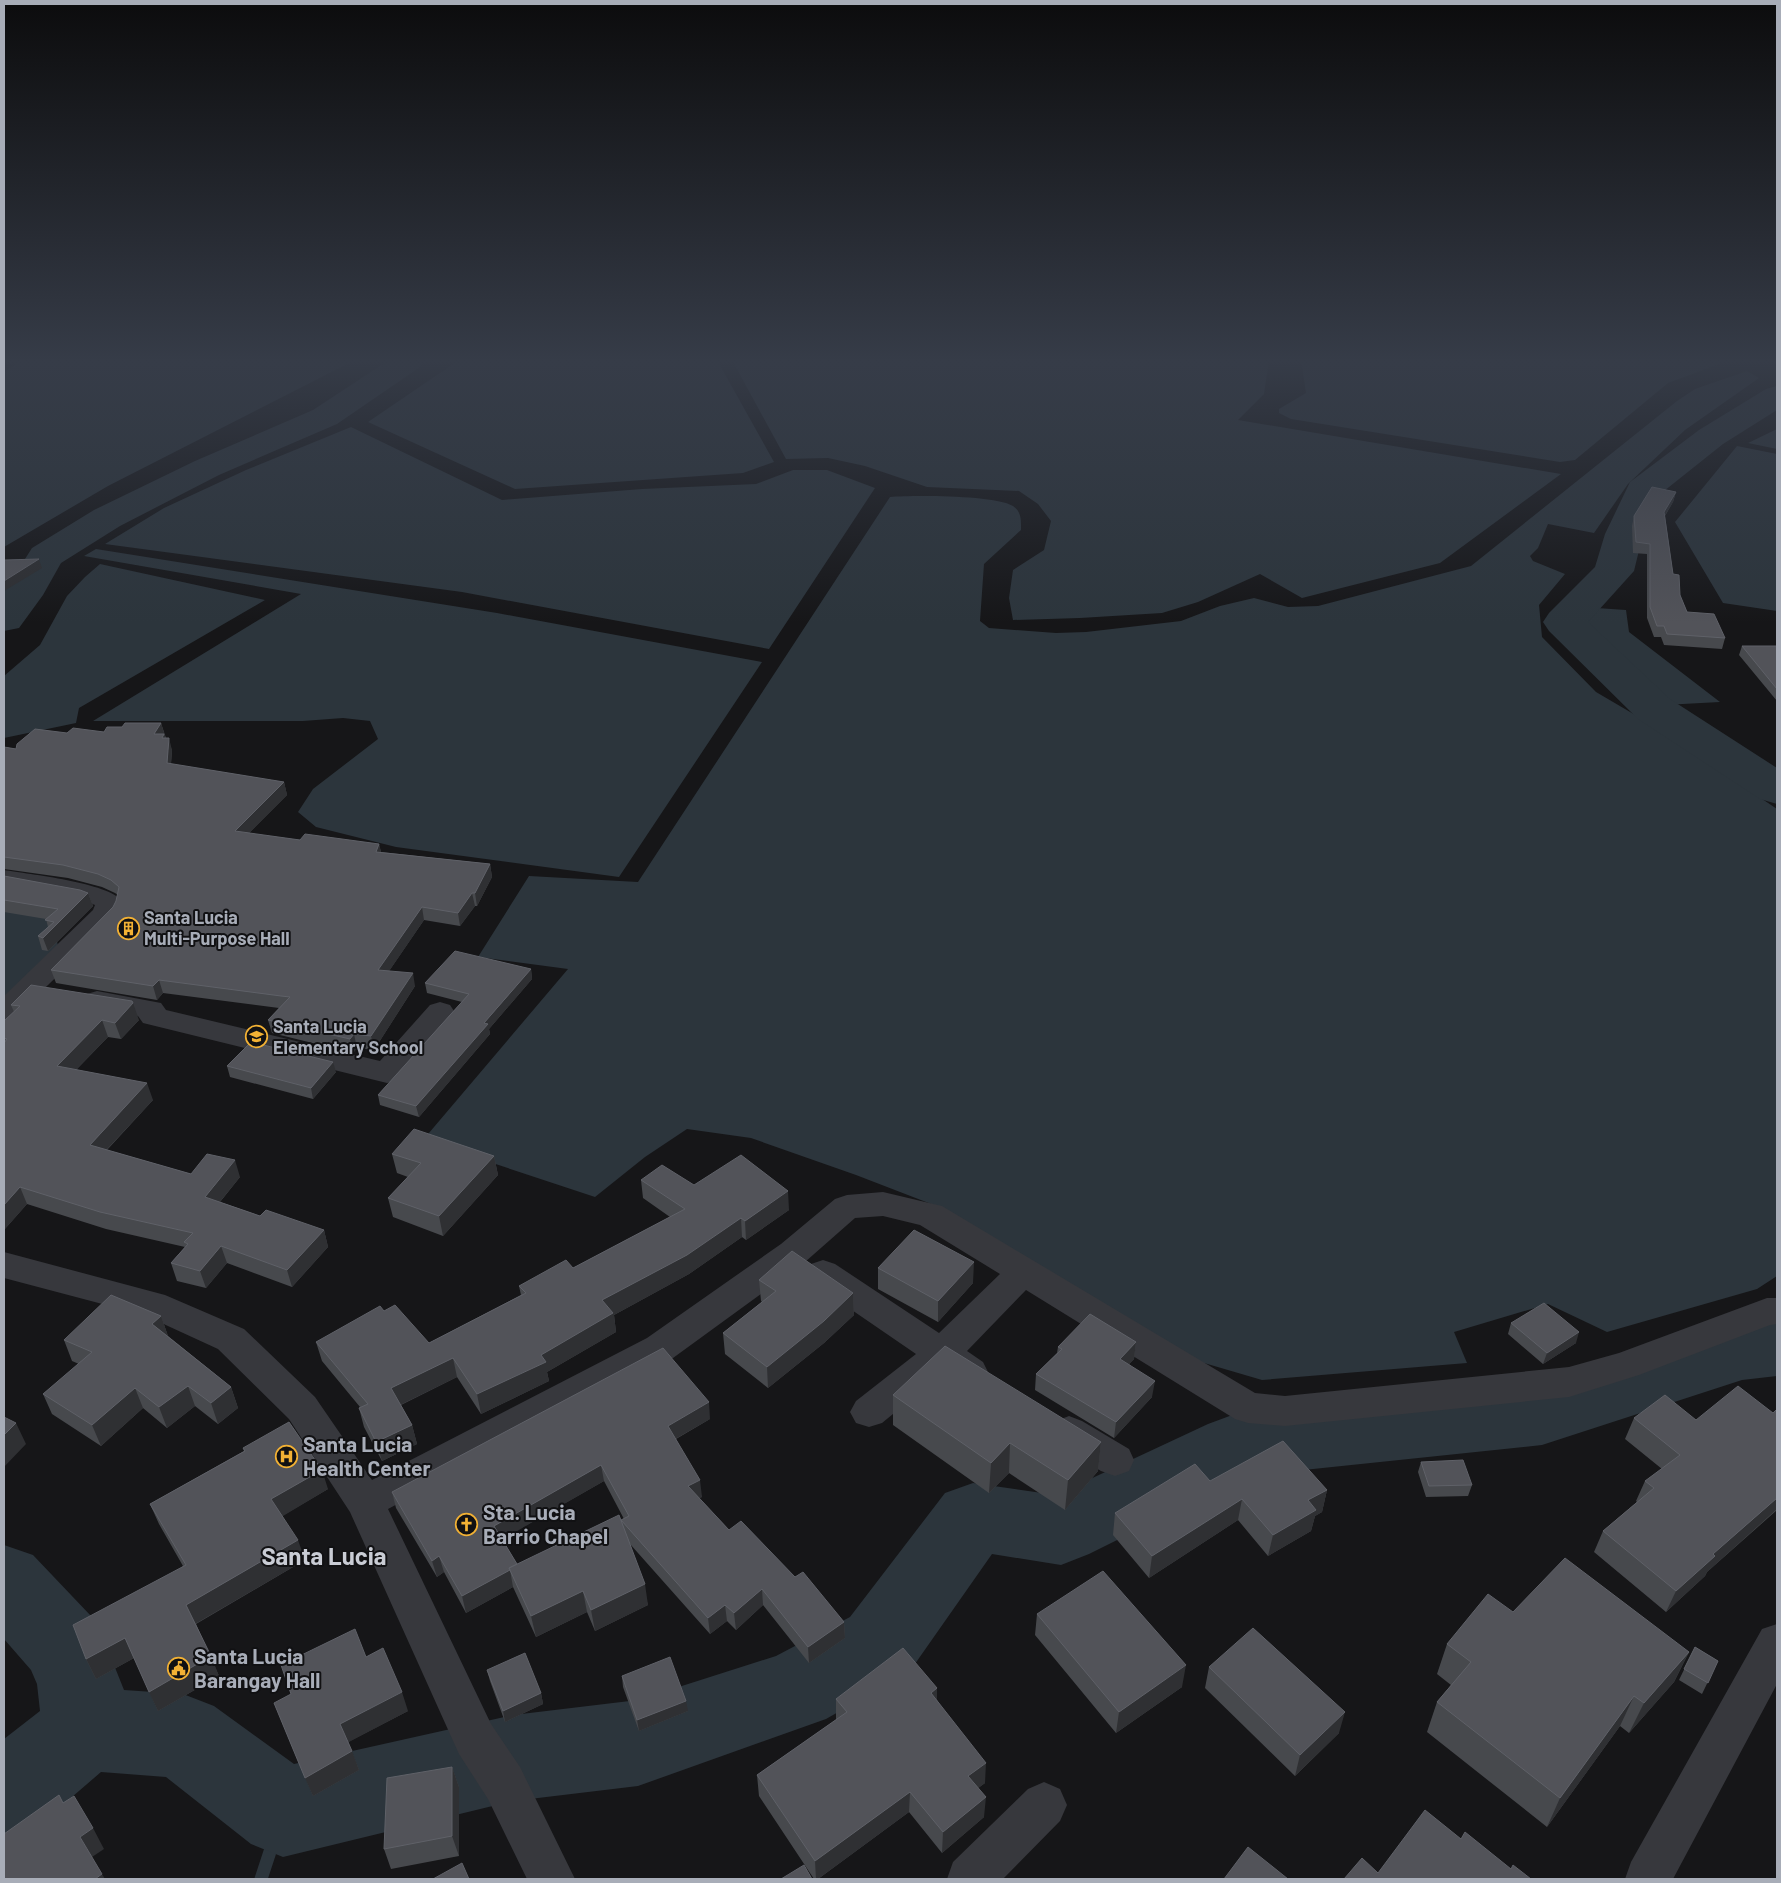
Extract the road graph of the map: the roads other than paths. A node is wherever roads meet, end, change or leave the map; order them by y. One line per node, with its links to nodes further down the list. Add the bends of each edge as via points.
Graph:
1 (4, 878): 2 (street, via 92,894 109,901 106,914)
2 (28, 989): 3 (street, via 152,1009 153,1016 387,1073); 4 (street)
3 (440, 1011)
4 (4, 1012)
5 (793, 1253): 7 (street, via 846,1207 883,1204 930,1215); 9 (street); 14 (street, via 660,1348)
6 (4, 1265): 14 (street, via 153,1304 231,1339 302,1408)
7 (1022, 1273): 8 (street, via 1248,1408 1285,1411 1569,1382 1766,1312); 9 (street)
8 (1777, 1311)
9 (941, 1354): 10 (street); 11 (street)
10 (999, 1389)
11 (869, 1412)
12 (1040, 1414): 13 (street)
13 (1115, 1460)
14 (365, 1502): 17 (street, via 476,1739 504,1784)
15 (1777, 1643): 19 (street)
16 (1044, 1805): 18 (street)
17 (552, 1879)
18 (970, 1879)
19 (1648, 1879)

